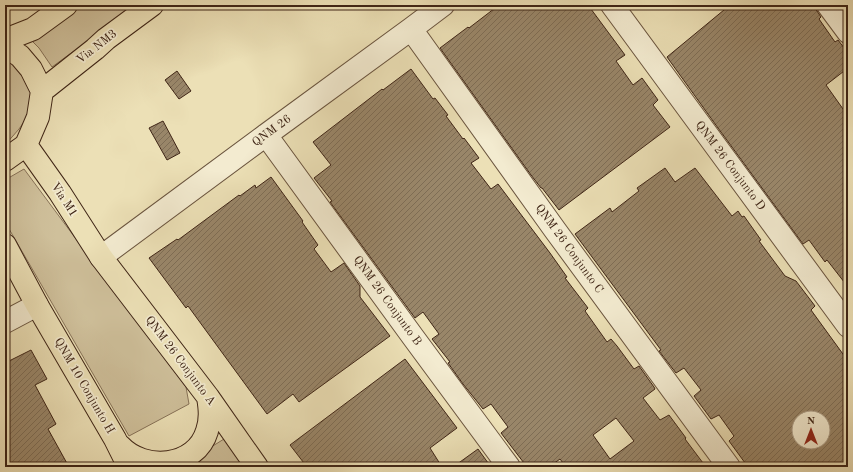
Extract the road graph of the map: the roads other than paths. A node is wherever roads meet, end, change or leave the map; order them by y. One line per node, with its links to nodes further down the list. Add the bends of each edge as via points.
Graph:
1 (66, 5): 8 (main road, via 33,29)
2 (152, 5): 10 (main road, Via NM3)
3 (443, 5): 6 (street, QNM 26)
4 (612, 5): 18 (street, QNM 26 Conjunto D)
5 (828, 5): 7 (street)
6 (411, 29): 11 (street, QNM 26); 24 (street, QNM 26 Conjunto C)
7 (848, 32)
8 (5, 40)
9 (5, 46): 10 (main road, via 20,56 31,69)
10 (42, 91): 12 (main road, via 38,117)
11 (266, 135): 15 (street, QNM 26); 23 (street, QNM 26 Conjunto B)
12 (26, 144): 13 (main road); 15 (main road, Via M1)
13 (5, 160)
14 (5, 245): 16 (main road)
15 (101, 257): 19 (main road, QNM 26 Conjunto A)
16 (37, 305): 17 (street); 20 (main road, QNM 10 Conjunto H)
17 (5, 322)
18 (848, 326)
19 (208, 397): 20 (main road, via 210,421 207,432 194,451 177,462 163,465 140,461 130,456); 22 (main road, QNM 26 Conjunto A)
20 (115, 439): 21 (main road, QNM 10 Conjunto H)
21 (129, 467)
22 (257, 467)
23 (509, 467)
24 (728, 467)

